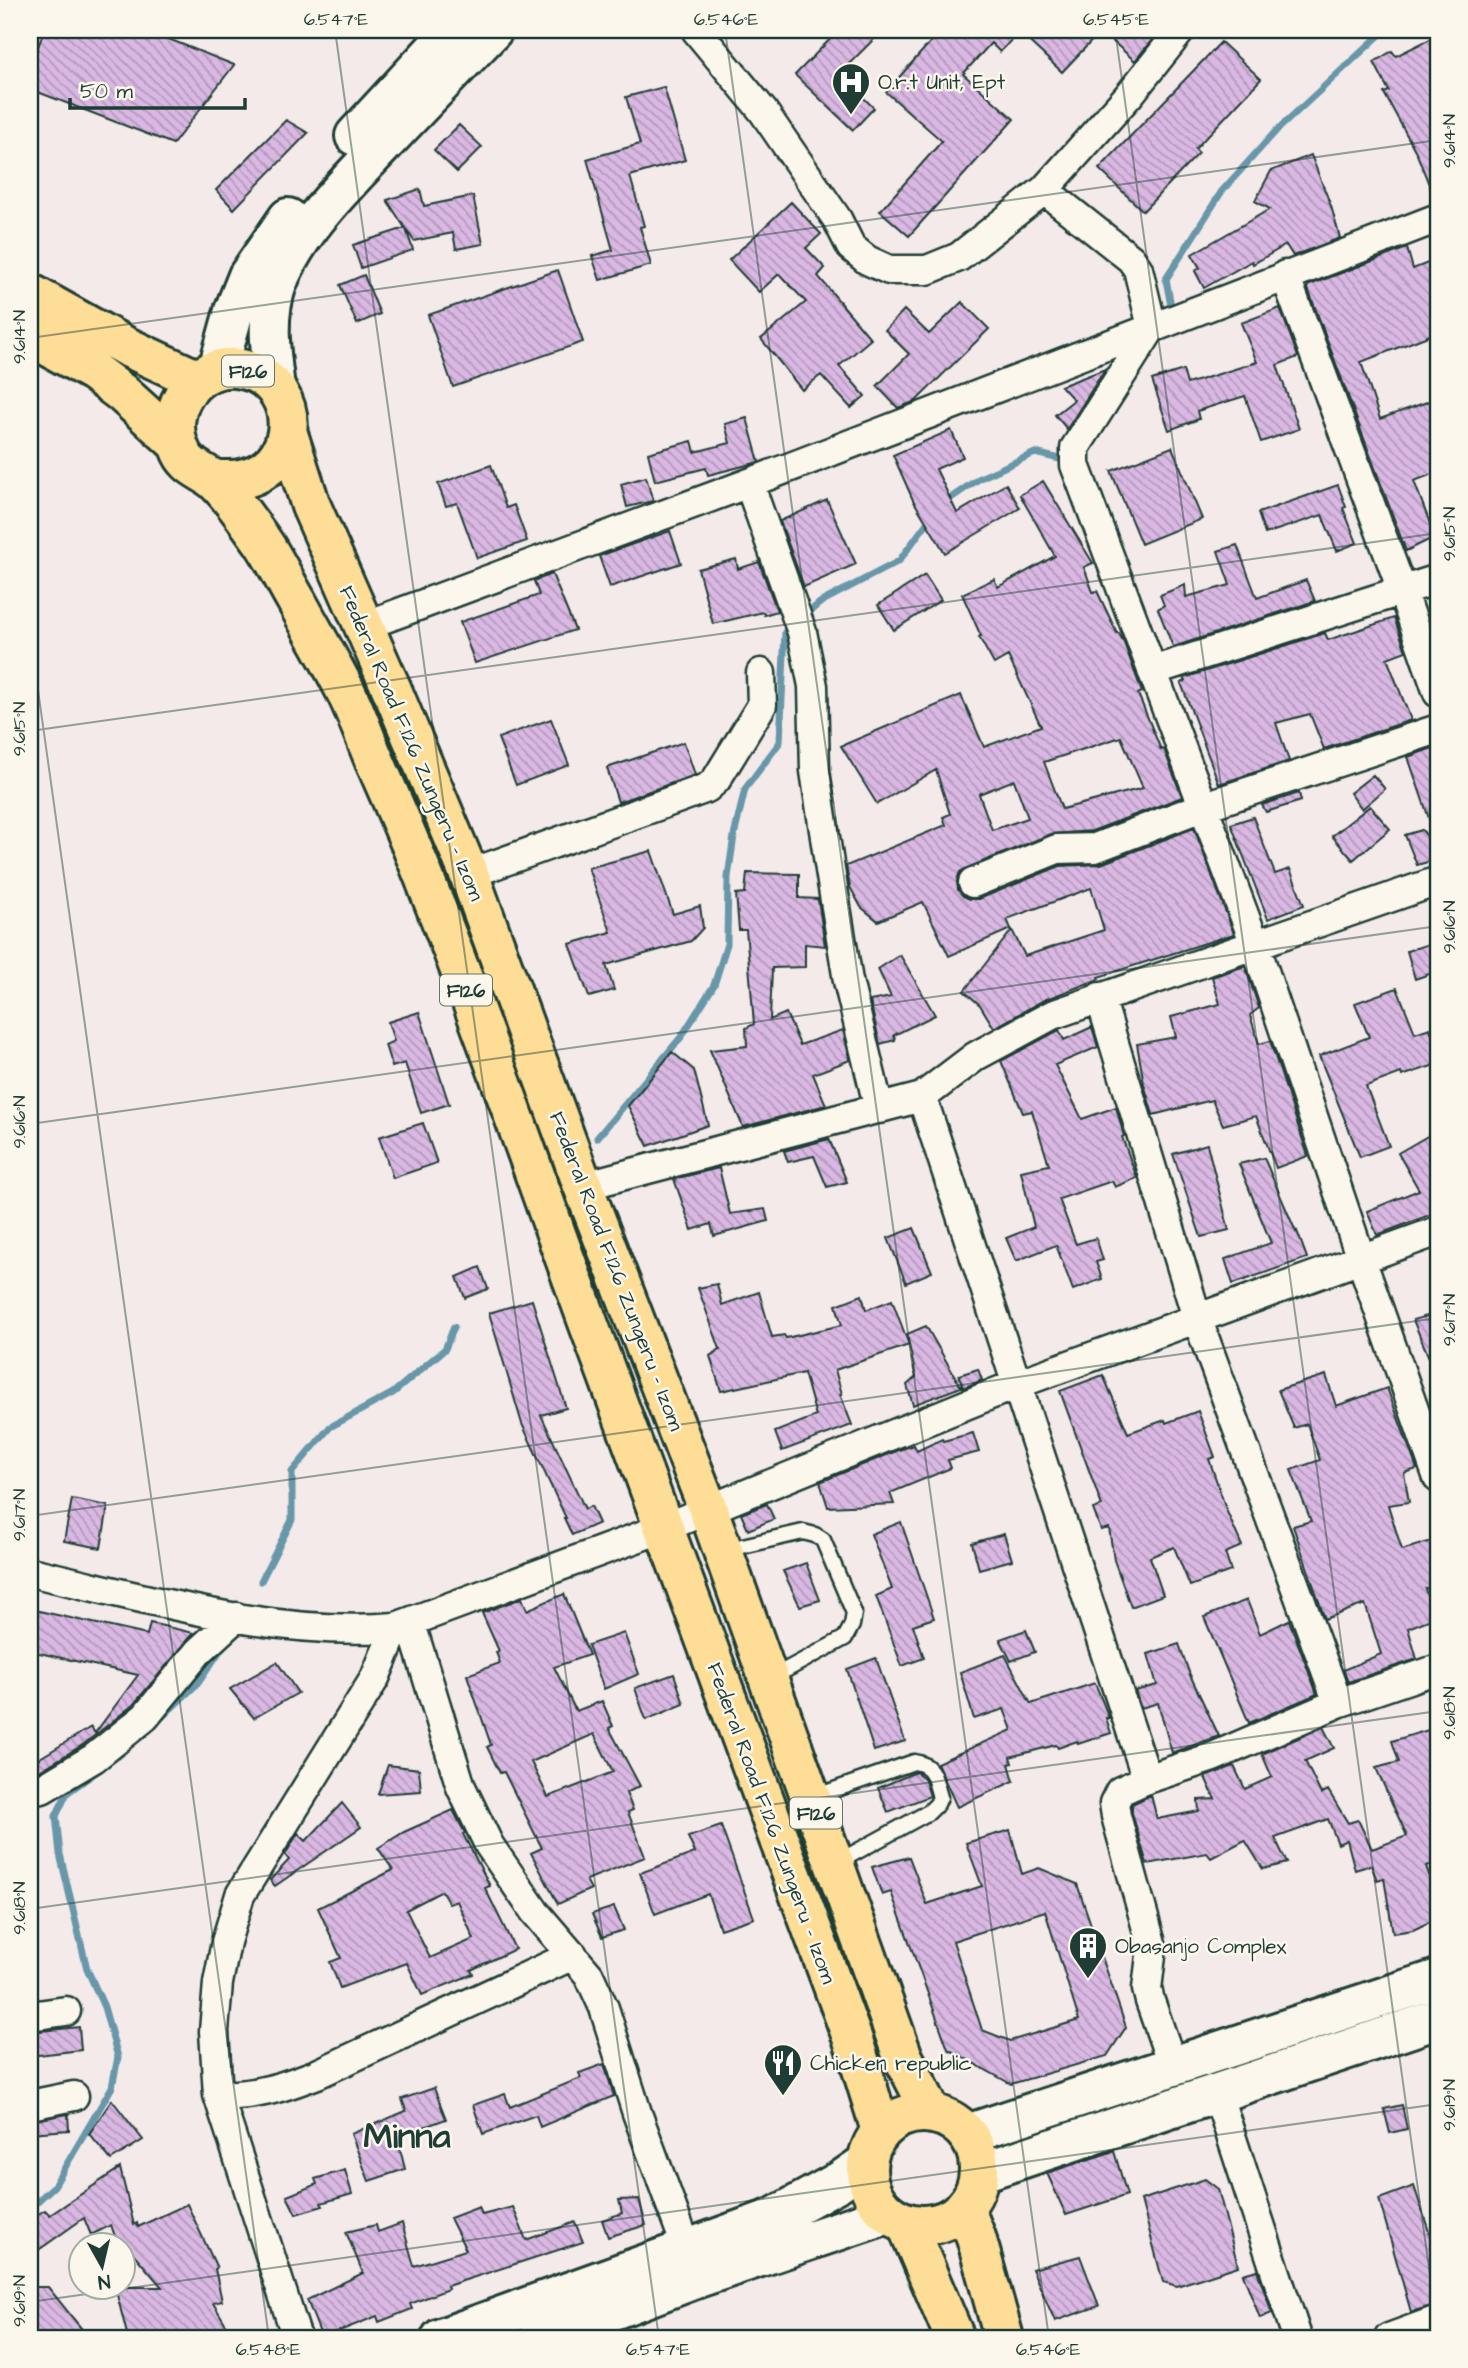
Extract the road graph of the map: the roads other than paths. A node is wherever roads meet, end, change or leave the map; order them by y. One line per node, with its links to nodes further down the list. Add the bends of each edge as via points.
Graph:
1 (453, 30): 11 (street, via 316,179 248,276)
2 (493, 30): 12 (street, via 328,202 289,260 276,288 271,319)
3 (696, 30): 5 (street, via 763,111 851,247 867,260 890,270 927,270 959,257)
4 (1181, 30): 5 (street)
5 (1044, 190): 9 (street, via 1131,259 1138,269)
6 (1438, 218): 7 (street)
7 (1285, 275): 9 (street); 18 (street)
8 (30, 293): 11 (main road, F126, via 125,346)
9 (1152, 327): 16 (street); 20 (street, via 1075,448 1074,457)
10 (30, 336): 14 (main road, F126, via 103,379)
11 (207, 374): 12 (main road, F126, via 239,368 259,375); 14 (main road, F126, via 181,397 174,420)
12 (275, 388): 13 (main road, F126, via 286,410)
13 (288, 434): 15 (main road, via 269,468 232,482); 19 (main road, Federal Road F.126 Zungeru - Izom / F126, via 311,506)
14 (177, 443): 15 (main road, F126, via 190,464)
15 (213, 479): 39 (main road, Federal Road F.126 Zungeru - Izom / F126, via 264,543 347,693 430,891)
16 (749, 483): 19 (street); 31 (street, via 802,632 813,686 815,771 830,870 848,981)
17 (1438, 579): 18 (street)
18 (1402, 590): 20 (street); 22 (street)
19 (364, 626): 25 (main road, Federal Road F.126 Zungeru - Izom / F126)
20 (1152, 671): 24 (street)
21 (761, 673): 25 (street, via 762,705 707,788)
22 (1438, 693)
23 (1438, 729): 24 (street)
24 (1202, 807): 27 (street, via 1096,848 1057,849); 28 (street)
25 (469, 874): 32 (main road, Federal Road F.126 Zungeru - Izom / F126)
26 (1438, 881): 28 (street)
27 (973, 883)
28 (1255, 944): 29 (street); 34 (street)
29 (1100, 997): 30 (street, via 1052,1015 995,1045); 35 (street)
30 (922, 1097): 31 (street); 36 (street)
31 (879, 1109): 32 (street)
32 (583, 1186): 38 (main road, Federal Road F.126 Zungeru - Izom / F126)
33 (1438, 1231): 34 (street)
34 (1361, 1259): 35 (street); 37 (street)
35 (1197, 1318): 36 (street); 46 (street)
36 (1017, 1384): 38 (street); 47 (street)
37 (1438, 1478)
38 (708, 1509): 39 (street); 40 (main road, Federal Road F.126 Zungeru - Izom / F126)
39 (663, 1528): 43 (street); 63 (main road, Federal Road F.126 Zungeru - Izom / F126, via 853,2040)
40 (723, 1550): 45 (main road, Federal Road F.126 Zungeru - Izom / F126); 45 (lane, via 803,1532 815,1535 823,1541 854,1613 845,1637)
41 (30, 1572): 42 (street)
42 (236, 1617): 43 (street, via 357,1631); 48 (street, via 198,1652 145,1717 94,1758 42,1789)
43 (404, 1625): 51 (street, via 461,1787 489,1845 535,1912); 58 (street, via 376,1678 240,1895 218,1983 214,2031)
44 (1438, 1669): 46 (street)
45 (769, 1679): 49 (main road, Federal Road F.126 Zungeru - Izom / F126)
46 (1338, 1703): 47 (street, via 1213,1757)
47 (1147, 1779): 56 (street, via 1120,1791 1114,1803 1152,1947 1147,1989)
48 (30, 1791)
49 (811, 1798): 50 (main road, Federal Road F.126 Zungeru - Izom / F126); 50 (lane, via 914,1762 930,1768 940,1797 929,1812)
50 (834, 1863): 61 (main road, Federal Road F.126 Zungeru - Izom / F126, via 903,2057)
51 (573, 1955): 58 (street, via 317,2074 276,2090); 66 (street, via 589,1975 604,2008)
52 (1438, 1979): 56 (street)
53 (66, 2011): 54 (street)
54 (30, 2016)
55 (1438, 2019): 57 (street)
56 (1172, 2067): 62 (street)
57 (1217, 2093): 64 (street); 68 (street)
58 (218, 2095): 69 (street)
59 (74, 2096): 60 (street)
60 (30, 2105)
61 (932, 2114): 62 (main road); 63 (main road, via 896,2120)
62 (967, 2134): 64 (main road, via 976,2151)
63 (874, 2147): 65 (main road, F126, via 868,2182 875,2200); 66 (street, via 840,2181 774,2218)
64 (972, 2190): 65 (main road, via 952,2217 938,2224); 73 (main road, via 976,2237)
65 (897, 2218): 71 (street, via 698,2278); 72 (main road, F126)
66 (687, 2249): 70 (street)
67 (1438, 2320): 76 (street)
68 (1297, 2337): 74 (street); 75 (street)
69 (297, 2338)
70 (441, 2338)
71 (539, 2338)
72 (955, 2338)
73 (1004, 2338)
74 (1287, 2338)
75 (1318, 2338)
76 (1388, 2338)

